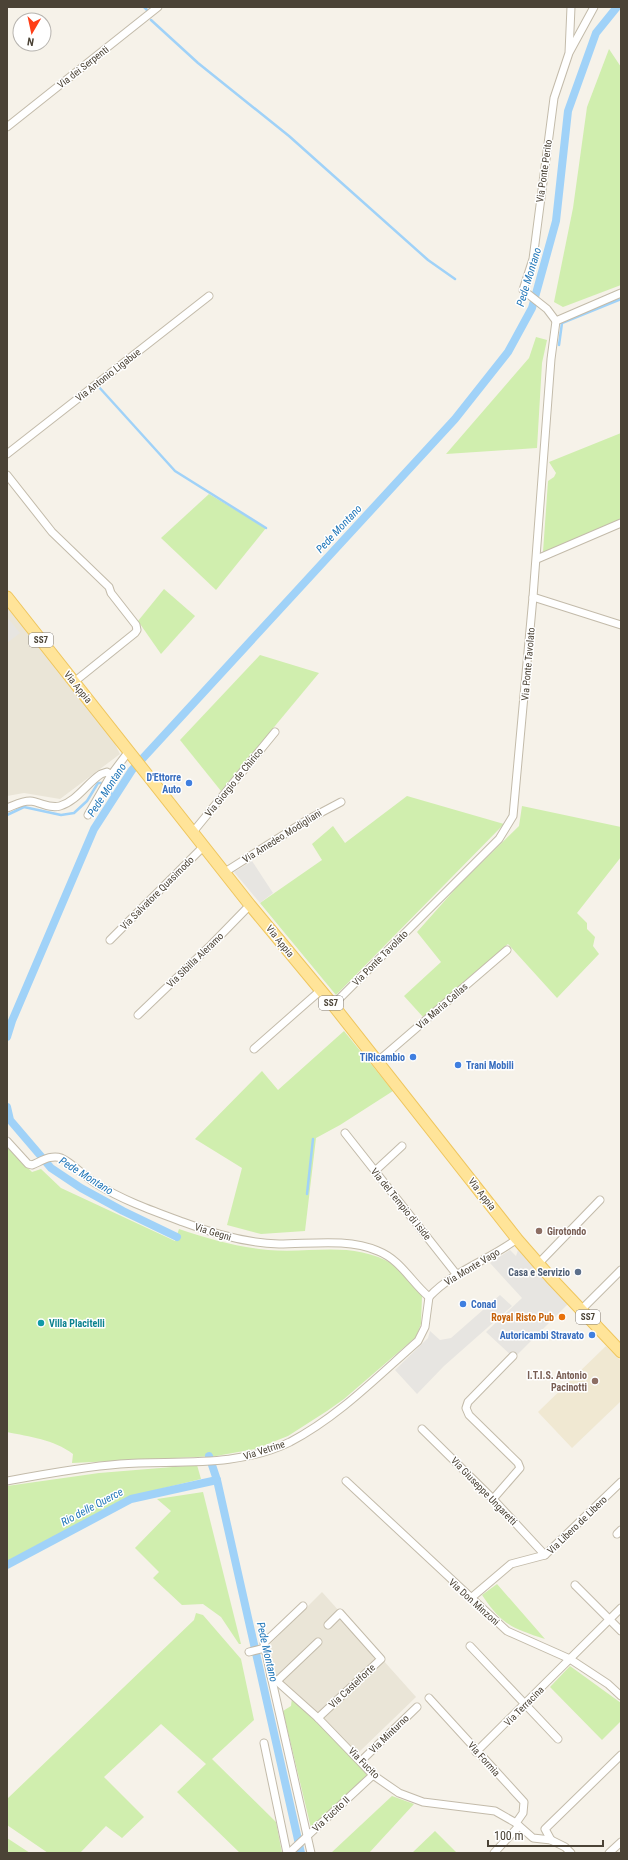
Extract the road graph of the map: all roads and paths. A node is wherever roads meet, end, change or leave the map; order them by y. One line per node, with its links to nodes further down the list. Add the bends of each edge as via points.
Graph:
1 (158, 7): 5 (street, Via dei Serpenti)
2 (571, 7): 4 (street, Via Ponte Perito)
3 (594, 7): 4 (street)
4 (568, 53): 8 (street, Via Ponte Perito, via 554,98 533,259 523,290 542,305)
5 (7, 127)
6 (621, 293): 8 (street)
7 (209, 296): 9 (street, Via Antonio Ligabue)
8 (556, 321): 12 (street, Via Ponte Tavolato)
9 (7, 454)
10 (7, 475): 16 (street, via 52,532 109,587 111,594 136,625 135,633)
11 (621, 523): 12 (street)
12 (537, 559): 14 (street, Via Ponte Tavolato)
13 (7, 597): 16 (main road, Via Appia / SS7)
14 (534, 597): 15 (street); 30 (street, Via Ponte Tavolato, via 513,816 499,839)
15 (621, 625)
16 (74, 682): 18 (main road, Via Appia / SS7)
17 (274, 732): 23 (street, Via Giorgio de Chirico)
18 (130, 752): 19 (street); 23 (main road, Via Appia / SS7)
19 (111, 775): 21 (street, via 107,772 101,774 70,802 59,806 31,801 20,802); 22 (street)
20 (341, 802): 25 (street, Via Amedeo Modigliani, via 307,820)
21 (7, 808)
22 (88, 815)
23 (193, 832): 24 (main road, Via Appia / SS7)
24 (204, 846): 25 (main road, Via Appia / SS7); 27 (street, Via Salvatore Quasimodo)
25 (225, 872): 26 (main road, Via Appia / SS7)
26 (250, 904): 29 (main road, Via Appia / SS7); 31 (street, Via Sibilla Aleramo)
27 (110, 940)
28 (507, 950): 33 (street, Via Maria Callas)
29 (321, 990): 30 (main road, Via Appia / SS7); 32 (street)
30 (333, 1005): 33 (main road, Via Appia / SS7)
31 (138, 1014)
32 (254, 1049)
33 (377, 1062): 39 (main road, Via Appia / SS7)
34 (344, 1133): 37 (street, Via del Tempio di Iside)
35 (7, 1141): 43 (street, Via Gegni, via 28,1164 32,1165 52,1157 61,1158 95,1183 126,1200 231,1239 278,1244 334,1243 363,1246 378,1251 393,1259)
36 (402, 1146): 37 (street)
37 (375, 1171): 42 (street, Via del Tempio di Iside)
38 (600, 1200): 40 (street)
39 (517, 1239): 40 (main road, Via Appia / SS7); 42 (street, Via Monte Vago)
40 (538, 1264): 44 (main road, Via Appia / SS7)
41 (621, 1270): 44 (street)
42 (457, 1275): 43 (street, Via Monte Vago, via 437,1288)
43 (429, 1297): 48 (street, Via Vetrine, via 425,1327 418,1341 342,1408 289,1442 243,1458 106,1466)
44 (581, 1310): 45 (main road, SS7)
45 (619, 1346)
46 (513, 1356): 51 (street, via 468,1402 466,1408 469,1415 518,1463 520,1468)
47 (422, 1429): 51 (street, Via Giuseppe Ungaretti)
48 (7, 1481)
49 (346, 1481): 54 (street, Via Don Minzoni)
50 (621, 1482): 52 (street, Via Libero de Libero)
51 (493, 1499): 52 (street, Via Giuseppe Ungaretti)
52 (545, 1555): 54 (street, Via Libero de Libero, via 511,1564)
53 (575, 1585): 57 (street)
54 (471, 1598): 64 (street, Via Don Minzoni, via 507,1631)
55 (303, 1606): 62 (street)
56 (621, 1608): 57 (street, Via Terracina)
57 (610, 1619): 59 (street); 64 (street, Via Terracina)
58 (328, 1625): 71 (street, Via Castelforte, via 340,1613 381,1659)
59 (621, 1631)
60 (318, 1642): 66 (street)
61 (470, 1646): 69 (street)
62 (263, 1647): 63 (street); 65 (street)
63 (249, 1652)
64 (570, 1659): 67 (street, Via Don Minzoni, via 608,1684); 69 (street, Via Terracina)
65 (270, 1676): 66 (street, Via Fucito); 79 (street)
66 (277, 1680): 71 (street, Via Fucito)
67 (621, 1696)
68 (430, 1698): 74 (street, Via Formia)
69 (525, 1705): 72 (street); 74 (street, Via Terracina)
70 (416, 1707): 76 (street, Via Minturno)
71 (318, 1718): 76 (street, Via Fucito)
72 (558, 1739)
73 (264, 1742): 82 (street)
74 (476, 1752): 78 (street, Via Formia, via 524,1802)
75 (621, 1755): 80 (street, via 545,1829)
76 (361, 1761): 77 (street, Via Fucito)
77 (373, 1775): 78 (street, Via Fucito, via 399,1793 423,1802 495,1812); 79 (street, Via Fucito II)
78 (518, 1825): 80 (street, Via Fucito, via 533,1838); 84 (street)
79 (306, 1837): 82 (street, Via Fucito II); 83 (street)
80 (551, 1840): 85 (street, Via Fucito)
81 (621, 1842): 86 (street)
82 (288, 1853)
83 (311, 1853)
84 (494, 1853)
85 (571, 1853)
86 (609, 1853)

